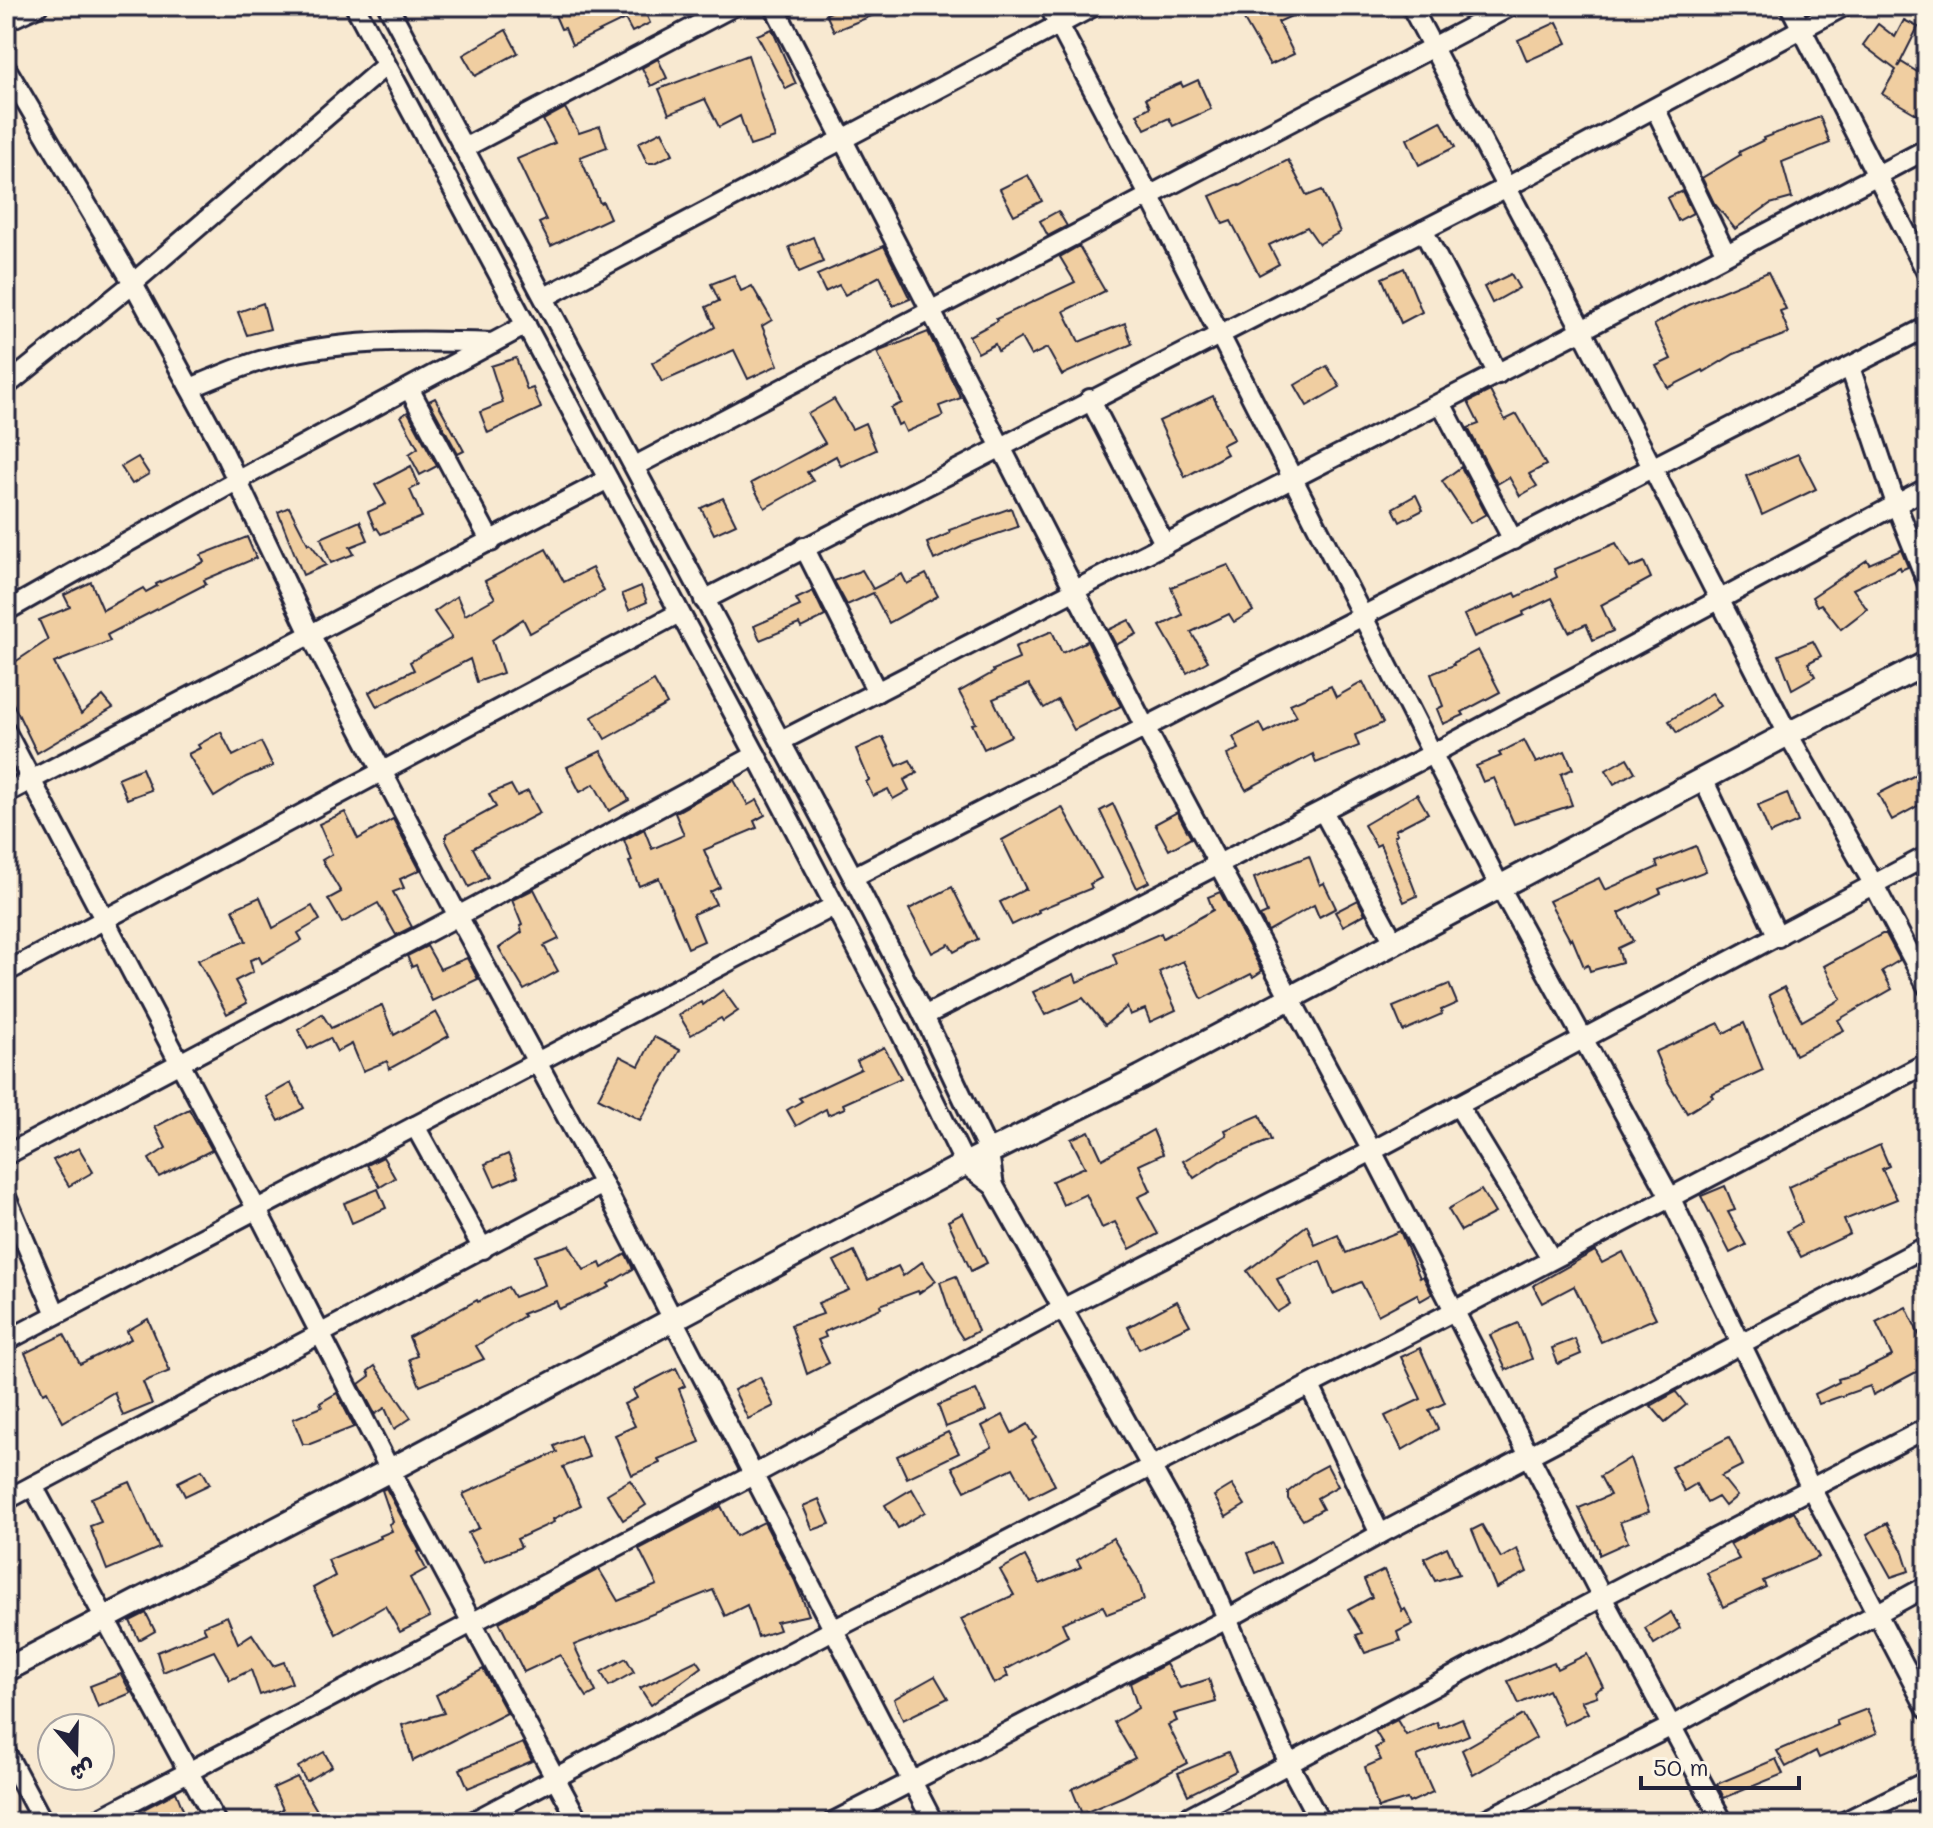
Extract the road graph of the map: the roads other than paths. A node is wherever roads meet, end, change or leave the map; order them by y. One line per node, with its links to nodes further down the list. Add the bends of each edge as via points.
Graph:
1 (38, 6): 12 (street)
2 (355, 6): 16 (street)
3 (734, 6): 20 (street)
4 (774, 6): 19 (street)
5 (1049, 6): 13 (street)
6 (1094, 6): 13 (street)
7 (1411, 6): 15 (street)
8 (1511, 6): 15 (street)
9 (1790, 6): 14 (street)
10 (1844, 6): 14 (street)
11 (390, 7): 20 (street)
12 (6, 21)
13 (1059, 24): 19 (street); 24 (street)
14 (1802, 30): 18 (street); 22 (street)
15 (1431, 46): 23 (street); 24 (street)
16 (386, 65): 28 (street); 31 (street)
17 (6, 68): 28 (street)
18 (1655, 108): 23 (street); 26 (street)
19 (841, 140): 29 (street); 30 (street)
20 (464, 148): 29 (street)
21 (1927, 149): 22 (street)
22 (1877, 176): 26 (street); 27 (street)
23 (1507, 187): 25 (street); 33 (street)
24 (1150, 197): 30 (street); 34 (street)
25 (1423, 230): 34 (street); 37 (street)
26 (1726, 254): 33 (street)
27 (1927, 273)
28 (133, 283): 38 (street); 39 (street)
29 (545, 297): 44 (street)
30 (931, 312): 43 (street); 44 (street)
31 (526, 325): 35 (street); 46 (street)
32 (1927, 327): 36 (street)
33 (1582, 330): 37 (street); 45 (street)
34 (1218, 334): 41 (street); 47 (street)
35 (493, 343): 39 (street, via 408,339 310,349 258,361); 40 (street)
36 (1850, 367): 45 (street); 50 (street)
37 (1498, 374): 42 (street)
38 (6, 386)
39 (190, 388): 48 (street)
40 (410, 390): 48 (street); 52 (street)
41 (1090, 399): 43 (street); 53 (street)
42 (1441, 403): 47 (street); 51 (street)
43 (1001, 445): 54 (street); 56 (street)
44 (635, 466): 58 (street)
45 (1652, 467): 51 (street); 57 (street)
46 (608, 479): 52 (street); 60 (street)
47 (1291, 479): 53 (street); 61 (street)
48 (238, 480): 59 (street); 62 (street)
49 (1927, 488): 50 (street)
50 (1896, 504): 55 (street); 57 (street)
51 (1513, 540): 61 (street)
52 (491, 542): 62 (street)
53 (1165, 545): 56 (street)
54 (804, 547): 58 (street); 64 (street)
55 (1927, 582)
56 (1075, 592): 64 (street); 65 (street)
57 (1719, 599): 67 (street); 69 (street)
58 (704, 600): 68 (street)
59 (6, 611)
60 (679, 613): 70 (street); 71 (street)
61 (1362, 616): 65 (street); 69 (street)
62 (311, 636): 71 (street); 73 (street)
63 (1927, 663): 67 (street)
64 (877, 692): 68 (street)
65 (1145, 727): 77 (street); 78 (street)
66 (6, 732): 73 (street)
67 (1788, 734): 72 (street); 79 (street)
68 (781, 741): 78 (street)
69 (1432, 754): 75 (street); 80 (street)
70 (756, 755): 81 (street); 82 (street)
71 (384, 772): 82 (street); 83 (street)
72 (1703, 779): 80 (street); 84 (street)
73 (31, 780): 74 (street); 83 (street)
74 (6, 793)
75 (1323, 811): 77 (street); 85 (street)
76 (1927, 856): 79 (street)
77 (1219, 865): 88 (street); 89 (street)
78 (853, 877): 89 (street)
79 (1874, 885): 84 (street); 87 (street)
80 (1500, 887): 85 (street); 90 (street)
81 (834, 906): 91 (street); 99 (street)
82 (458, 916): 91 (street); 92 (street)
83 (103, 919): 86 (street); 92 (street)
84 (1778, 937): 90 (street)
85 (1395, 944): 88 (street)
86 (6, 972)
87 (1927, 986)
88 (1290, 999): 96 (street); 97 (street)
89 (924, 1016): 97 (street)
90 (1585, 1038): 94 (street); 103 (street)
91 (538, 1061): 95 (street); 100 (street)
92 (179, 1062): 98 (street); 104 (street)
93 (1927, 1063): 103 (street)
94 (1458, 1105): 96 (street); 107 (street)
95 (415, 1126): 104 (street); 106 (street)
96 (1372, 1151): 108 (street); 109 (street)
97 (989, 1153): 99 (street); 101 (street)
98 (6, 1155)
99 (965, 1164): 101 (street); 111 (street)
100 (603, 1184): 106 (street); 111 (street)
101 (994, 1186): 108 (street)
102 (6, 1197): 110 (street)
103 (1670, 1197): 107 (street); 114 (street)
104 (257, 1210): 110 (street); 112 (street)
105 (1927, 1246): 114 (street)
106 (483, 1249): 112 (street)
107 (1551, 1258): 109 (street)
108 (1062, 1309): 118 (street); 120 (street)
109 (1454, 1311): 115 (street); 117 (street)
110 (56, 1314): 113 (street)
111 (672, 1320): 119 (street); 120 (street)
112 (321, 1335): 119 (street); 121 (street)
113 (6, 1341)
114 (1742, 1343): 117 (street); 122 (street)
115 (1310, 1386): 118 (street); 124 (street)
116 (1927, 1428): 122 (street)
117 (1529, 1454): 124 (street); 126 (street)
118 (1152, 1467): 129 (street, via 1197,1548); 131 (street)
119 (390, 1470): 128 (street); 130 (street)
120 (753, 1475): 130 (street); 131 (street)
121 (33, 1486): 123 (street); 128 (street)
122 (1811, 1488): 126 (street); 127 (street)
123 (6, 1500)
124 (1380, 1534): 129 (street)
125 (1927, 1586): 127 (street)
126 (1602, 1597): 134 (street); 136 (street)
127 (1876, 1613): 133 (street); 134 (street)
128 (105, 1616): 132 (street); 137 (street)
129 (1227, 1619): 136 (street); 139 (street)
130 (471, 1623): 137 (street); 138 (street)
131 (833, 1630): 138 (street); 139 (street)
132 (6, 1670)
133 (1927, 1709)
134 (1672, 1726): 150 (street); 151 (street)
135 (6, 1753): 141 (street)
136 (1289, 1764): 148 (street); 149 (street)
137 (189, 1770): 142 (street); 143 (street)
138 (557, 1778): 144 (street); 145 (street)
139 (911, 1781): 146 (street); 147 (street)
140 (1927, 1781): 152 (street)
141 (43, 1822)
142 (93, 1822)
143 (216, 1822)
144 (472, 1822)
145 (579, 1822)
146 (833, 1822)
147 (933, 1822)
148 (1179, 1822)
149 (1320, 1822)
150 (1481, 1822)
151 (1723, 1822)
152 (1844, 1822)

